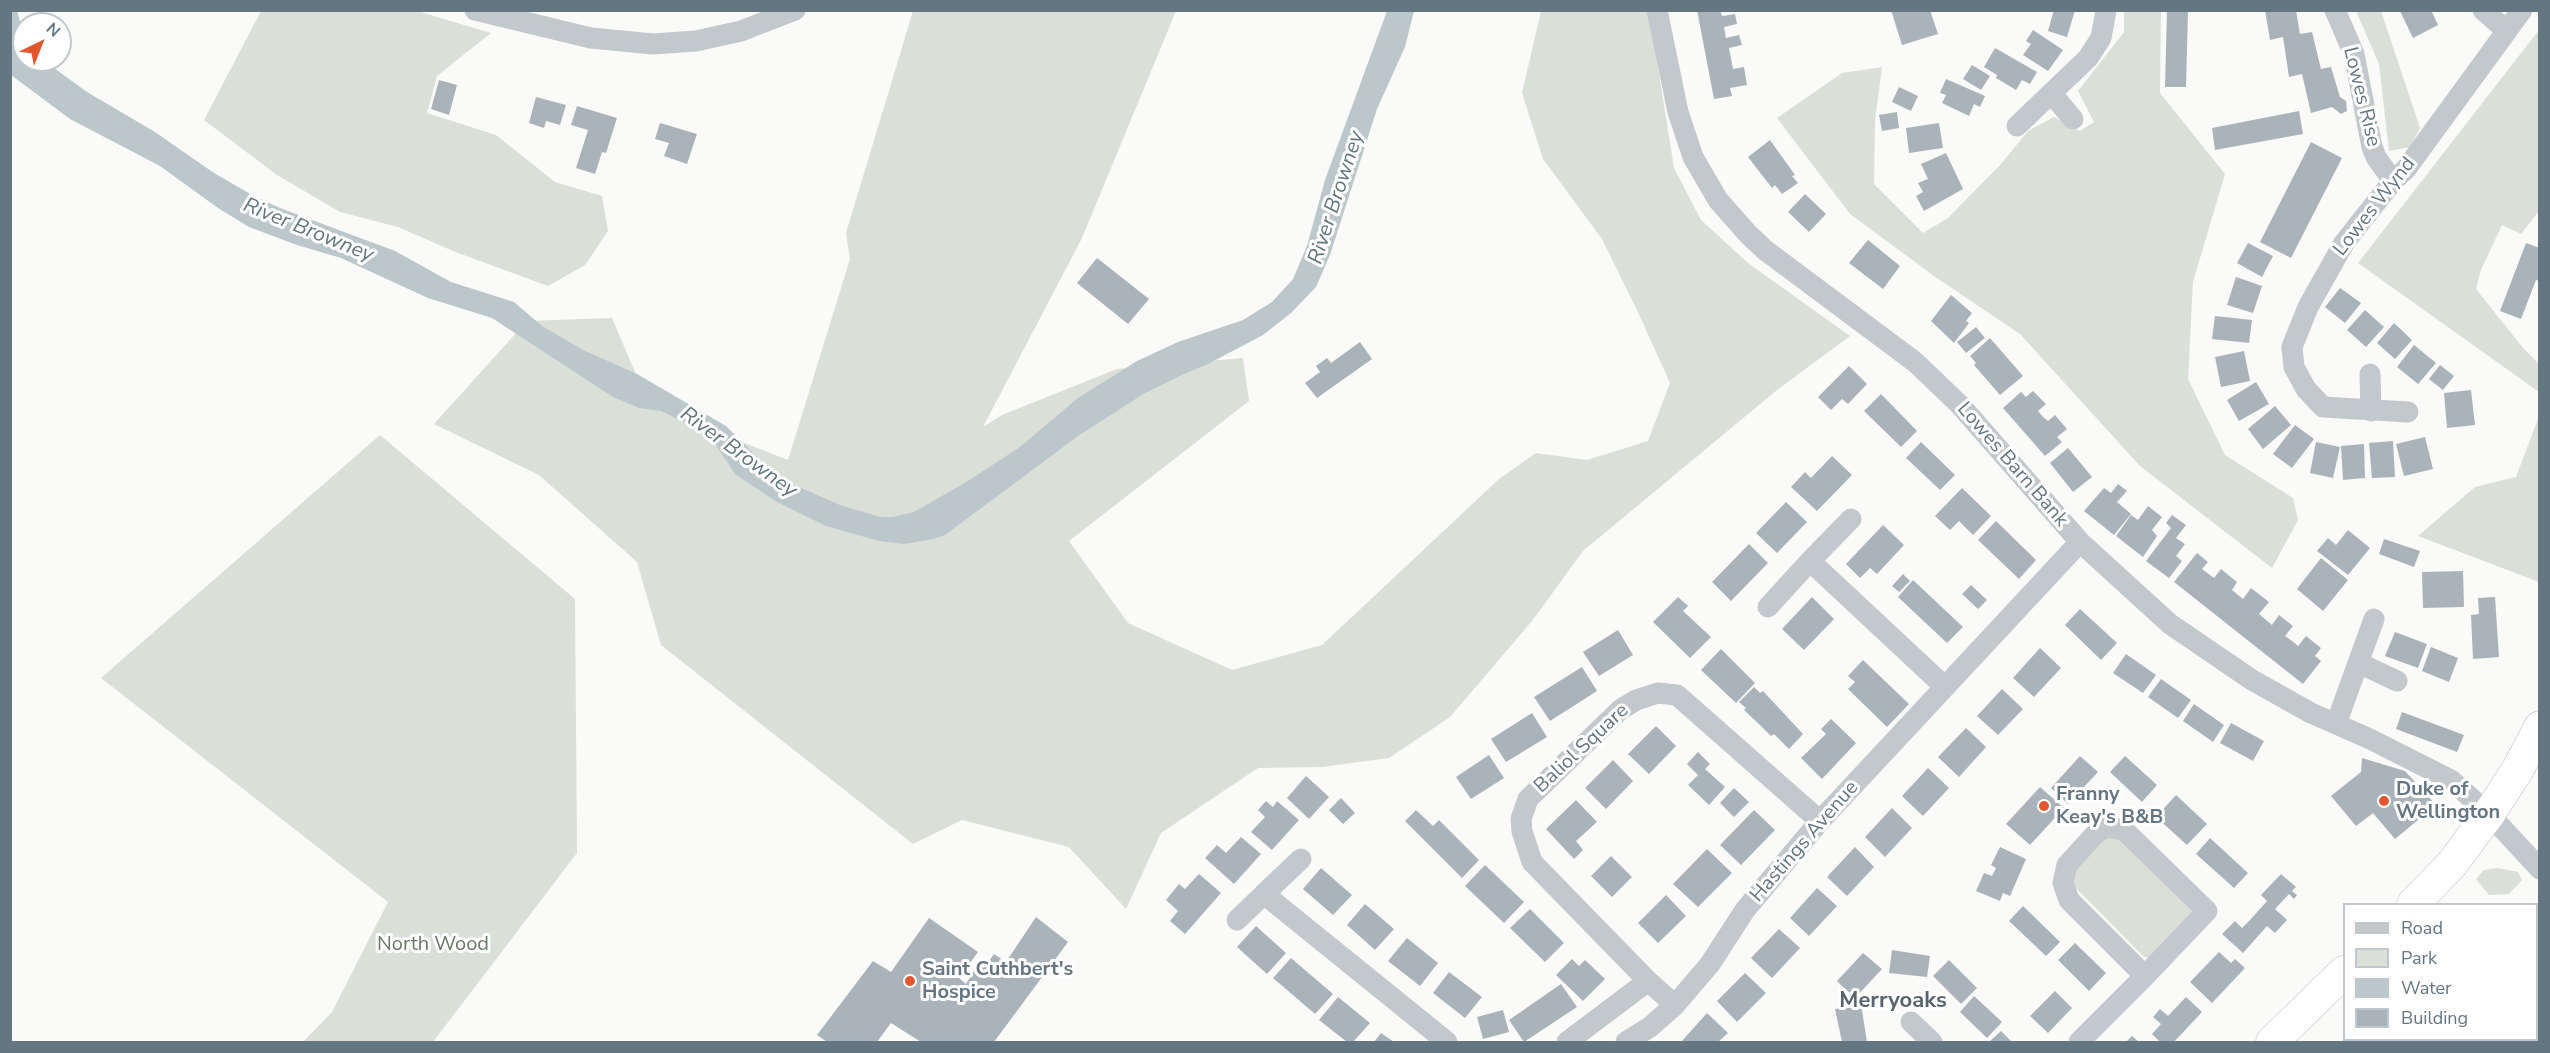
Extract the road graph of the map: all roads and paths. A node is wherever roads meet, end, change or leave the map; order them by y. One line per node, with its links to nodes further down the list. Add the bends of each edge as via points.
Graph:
1 (475, 10): 2 (street, via 591,38 653,44 696,41 741,31)
2 (795, 10)
3 (1657, 10): 17 (street, Lowes Barn Bank, via 1678,112 1693,157 1718,200 1765,250 1915,362 1960,405)
4 (2106, 10): 9 (street, via 2095,48)
5 (2335, 10): 12 (street, Lowes Rise, via 2354,54 2372,147)
6 (2483, 10): 8 (street)
7 (2522, 10): 8 (street, Lowes Wynd)
8 (2507, 31): 12 (street, Lowes Wynd, via 2406,169)
9 (2052, 94): 10 (street); 11 (street)
10 (2073, 119)
11 (2017, 126)
12 (2393, 181): 14 (street, Lowes Wynd, via 2344,243 2307,307 2292,347 2294,367 2306,389 2323,407)
13 (2370, 374): 14 (street)
14 (2371, 411): 15 (street, Lowes Wynd)
15 (2408, 412)
16 (1851, 519): 18 (street)
17 (2080, 542): 23 (street, Hastings Avenue); 24 (street, Lowes Barn Bank, via 2170,624 2200,646 2311,714)
18 (1810, 561): 19 (street); 23 (street)
19 (1768, 607)
20 (2374, 619): 21 (street)
21 (2358, 663): 22 (street); 24 (street)
22 (2397, 681)
23 (1945, 687): 27 (street, Hastings Avenue)
24 (2336, 724): 26 (street, Lowes Barn Bank, via 2439,772)
25 (2540, 727): 26 (highway)
26 (2489, 814): 29 (street, Lowes Barn Bank); 31 (highway, via 2452,864)
27 (1820, 821): 35 (street, Baliol Square, via 1677,695 1658,693 1620,710 1528,799 1521,819 1522,838 1532,862); 36 (street, Hastings Avenue, via 1745,910 1710,964)
28 (1301, 859): 30 (street)
29 (2540, 869)
30 (1264, 894): 32 (street); 38 (street)
31 (2414, 903)
32 (1237, 920)
33 (2343, 973): 43 (highway)
34 (2145, 976): 34 (street, via 2207,911 2125,831 2110,827 2098,831 2067,865 2063,883 2069,900); 42 (street)
35 (1648, 981): 36 (street); 39 (street)
36 (1675, 1005): 40 (street, Hastings Avenue)
37 (1911, 1022): 41 (street)
38 (1447, 1042)
39 (1567, 1042)
40 (1626, 1042)
41 (1932, 1042)
42 (2079, 1042)
43 (2272, 1042)

